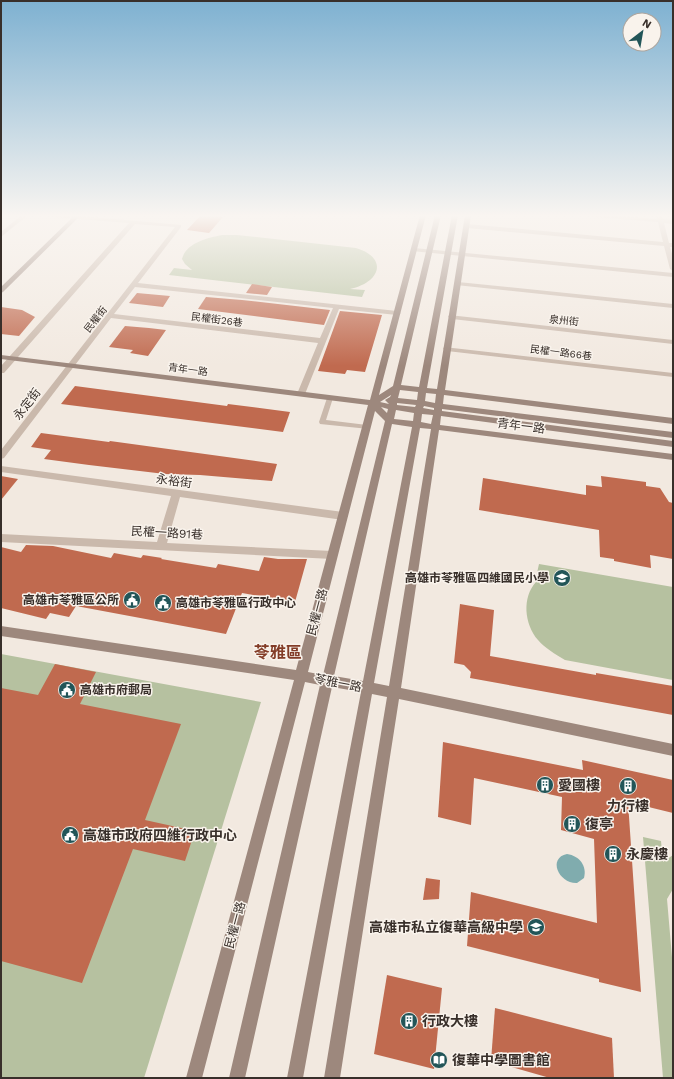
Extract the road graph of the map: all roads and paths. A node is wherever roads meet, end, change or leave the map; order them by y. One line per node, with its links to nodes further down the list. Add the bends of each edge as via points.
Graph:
1 (27, 265): 12 (street)
2 (95, 265): 22 (street)
3 (149, 265): 11 (street, 民權街)
4 (410, 265): 15 (street, 民權一路)
5 (427, 265): 26 (street, 民權一路)
6 (445, 265): 27 (street)
7 (460, 265): 10 (street)
8 (576, 265): 9 (street)
9 (673, 275)
10 (458, 284): 14 (street); 17 (street)
11 (134, 285): 13 (street); 16 (street, 民權街)
12 (1, 291)
13 (337, 306): 15 (street); 18 (street)
14 (673, 306)
15 (397, 312): 31 (street, 民權一路)
16 (109, 316): 18 (street, 民權街26巷); 23 (street, 民權街)
17 (452, 317): 19 (street, 泉州街); 20 (street)
18 (322, 341): 29 (street)
19 (673, 342)
20 (447, 349): 25 (street, 民權一路66巷); 28 (street)
21 (1, 357): 22 (street, 青年一路)
22 (13, 358): 23 (street, 青年一路); 24 (street)
23 (72, 366): 29 (street, 青年一路); 45 (street, 永定街)
24 (1, 371)
25 (673, 375)
26 (397, 387): 27 (street, 青年一路); 31 (street); 32 (street, 民權一路)
27 (423, 390): 28 (street, 青年一路); 33 (street)
28 (440, 392): 34 (street); 35 (street, 青年一路)
29 (301, 394): 30 (street, 青年一路)
30 (330, 398): 31 (street, 青年一路); 39 (lane, via 322,422)
31 (373, 403): 32 (street, 青年一路); 36 (street); 39 (street, 民權一路)
32 (393, 403): 33 (street, 青年一路); 36 (street, 民權一路)
33 (419, 407): 34 (street, 青年一路); 38 (street)
34 (438, 409): 40 (street); 41 (street, 青年一路)
35 (615, 414): 37 (street, 青年一路); 41 (street)
36 (389, 421): 38 (street, 青年一路); 55 (street, 民權一路)
37 (673, 421)
38 (416, 424): 40 (street, 青年一路); 56 (street)
39 (367, 427): 49 (street, 民權一路)
40 (435, 427): 44 (street, 青年一路); 57 (street)
41 (617, 432): 42 (street, 青年一路); 43 (street, 青年一路); 44 (street)
42 (673, 435)
43 (673, 444)
44 (619, 450): 46 (street, 青年一路)
45 (1, 456)
46 (673, 457)
47 (1, 469): 48 (street, 永裕街)
48 (176, 493): 49 (street, 永裕街); 51 (street)
49 (343, 516): 52 (street, 民權一路)
50 (1, 538): 51 (street, 民權一路91巷)
51 (161, 546): 52 (street, 民權一路91巷)
52 (332, 555): 54 (street, 民權一路)
53 (1, 631): 54 (street, 苓雅一路)
54 (300, 676): 55 (street, 苓雅一路); 59 (street, 民權一路)
55 (327, 681): 56 (street, 苓雅一路); 60 (street, 民權一路)
56 (368, 689): 57 (street, 苓雅一路); 61 (street)
57 (394, 693): 58 (street, 苓雅一路); 62 (street)
58 (673, 750)
59 (194, 1078)
60 (237, 1078)
61 (296, 1078)
62 (332, 1078)

